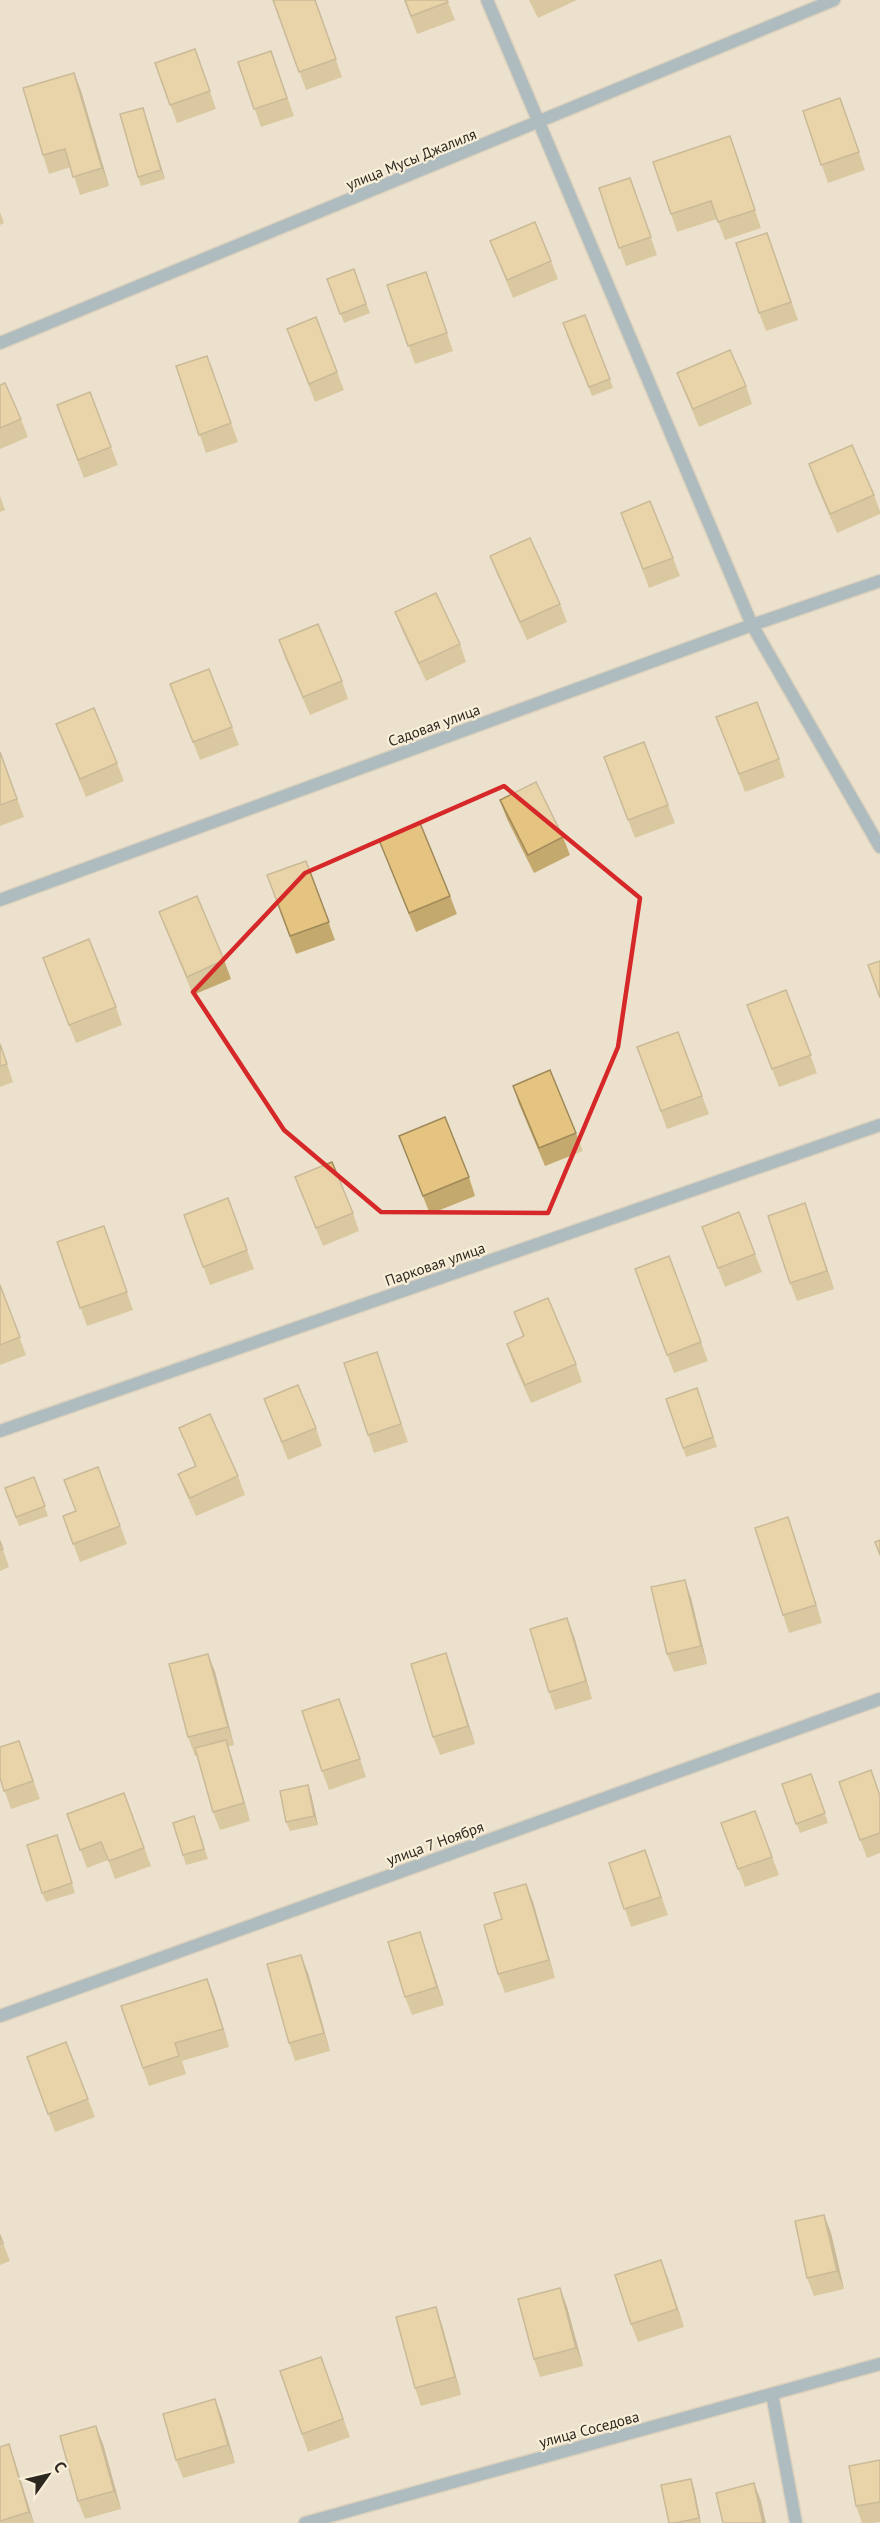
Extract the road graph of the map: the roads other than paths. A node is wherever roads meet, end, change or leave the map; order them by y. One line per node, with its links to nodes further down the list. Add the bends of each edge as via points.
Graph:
1 (487, 0): 3 (street)
2 (834, 0): 3 (street, улица Мусы Джалиля)
3 (541, 122): 4 (street, улица Мусы Джалиля); 6 (street)
4 (0, 343)
5 (880, 581): 6 (street, Садовая улица)
6 (752, 625): 7 (street); 8 (street, Садовая улица)
7 (880, 848)
8 (0, 900)
9 (880, 1125): 10 (street, Парковая улица)
10 (0, 1431)
11 (880, 1699): 12 (street, улица 7 Ноября)
12 (0, 2016)
13 (880, 2364): 14 (street, улица Соседова)
14 (772, 2394): 15 (street, улица Соседова); 16 (street)
15 (305, 2523)
16 (796, 2523)

